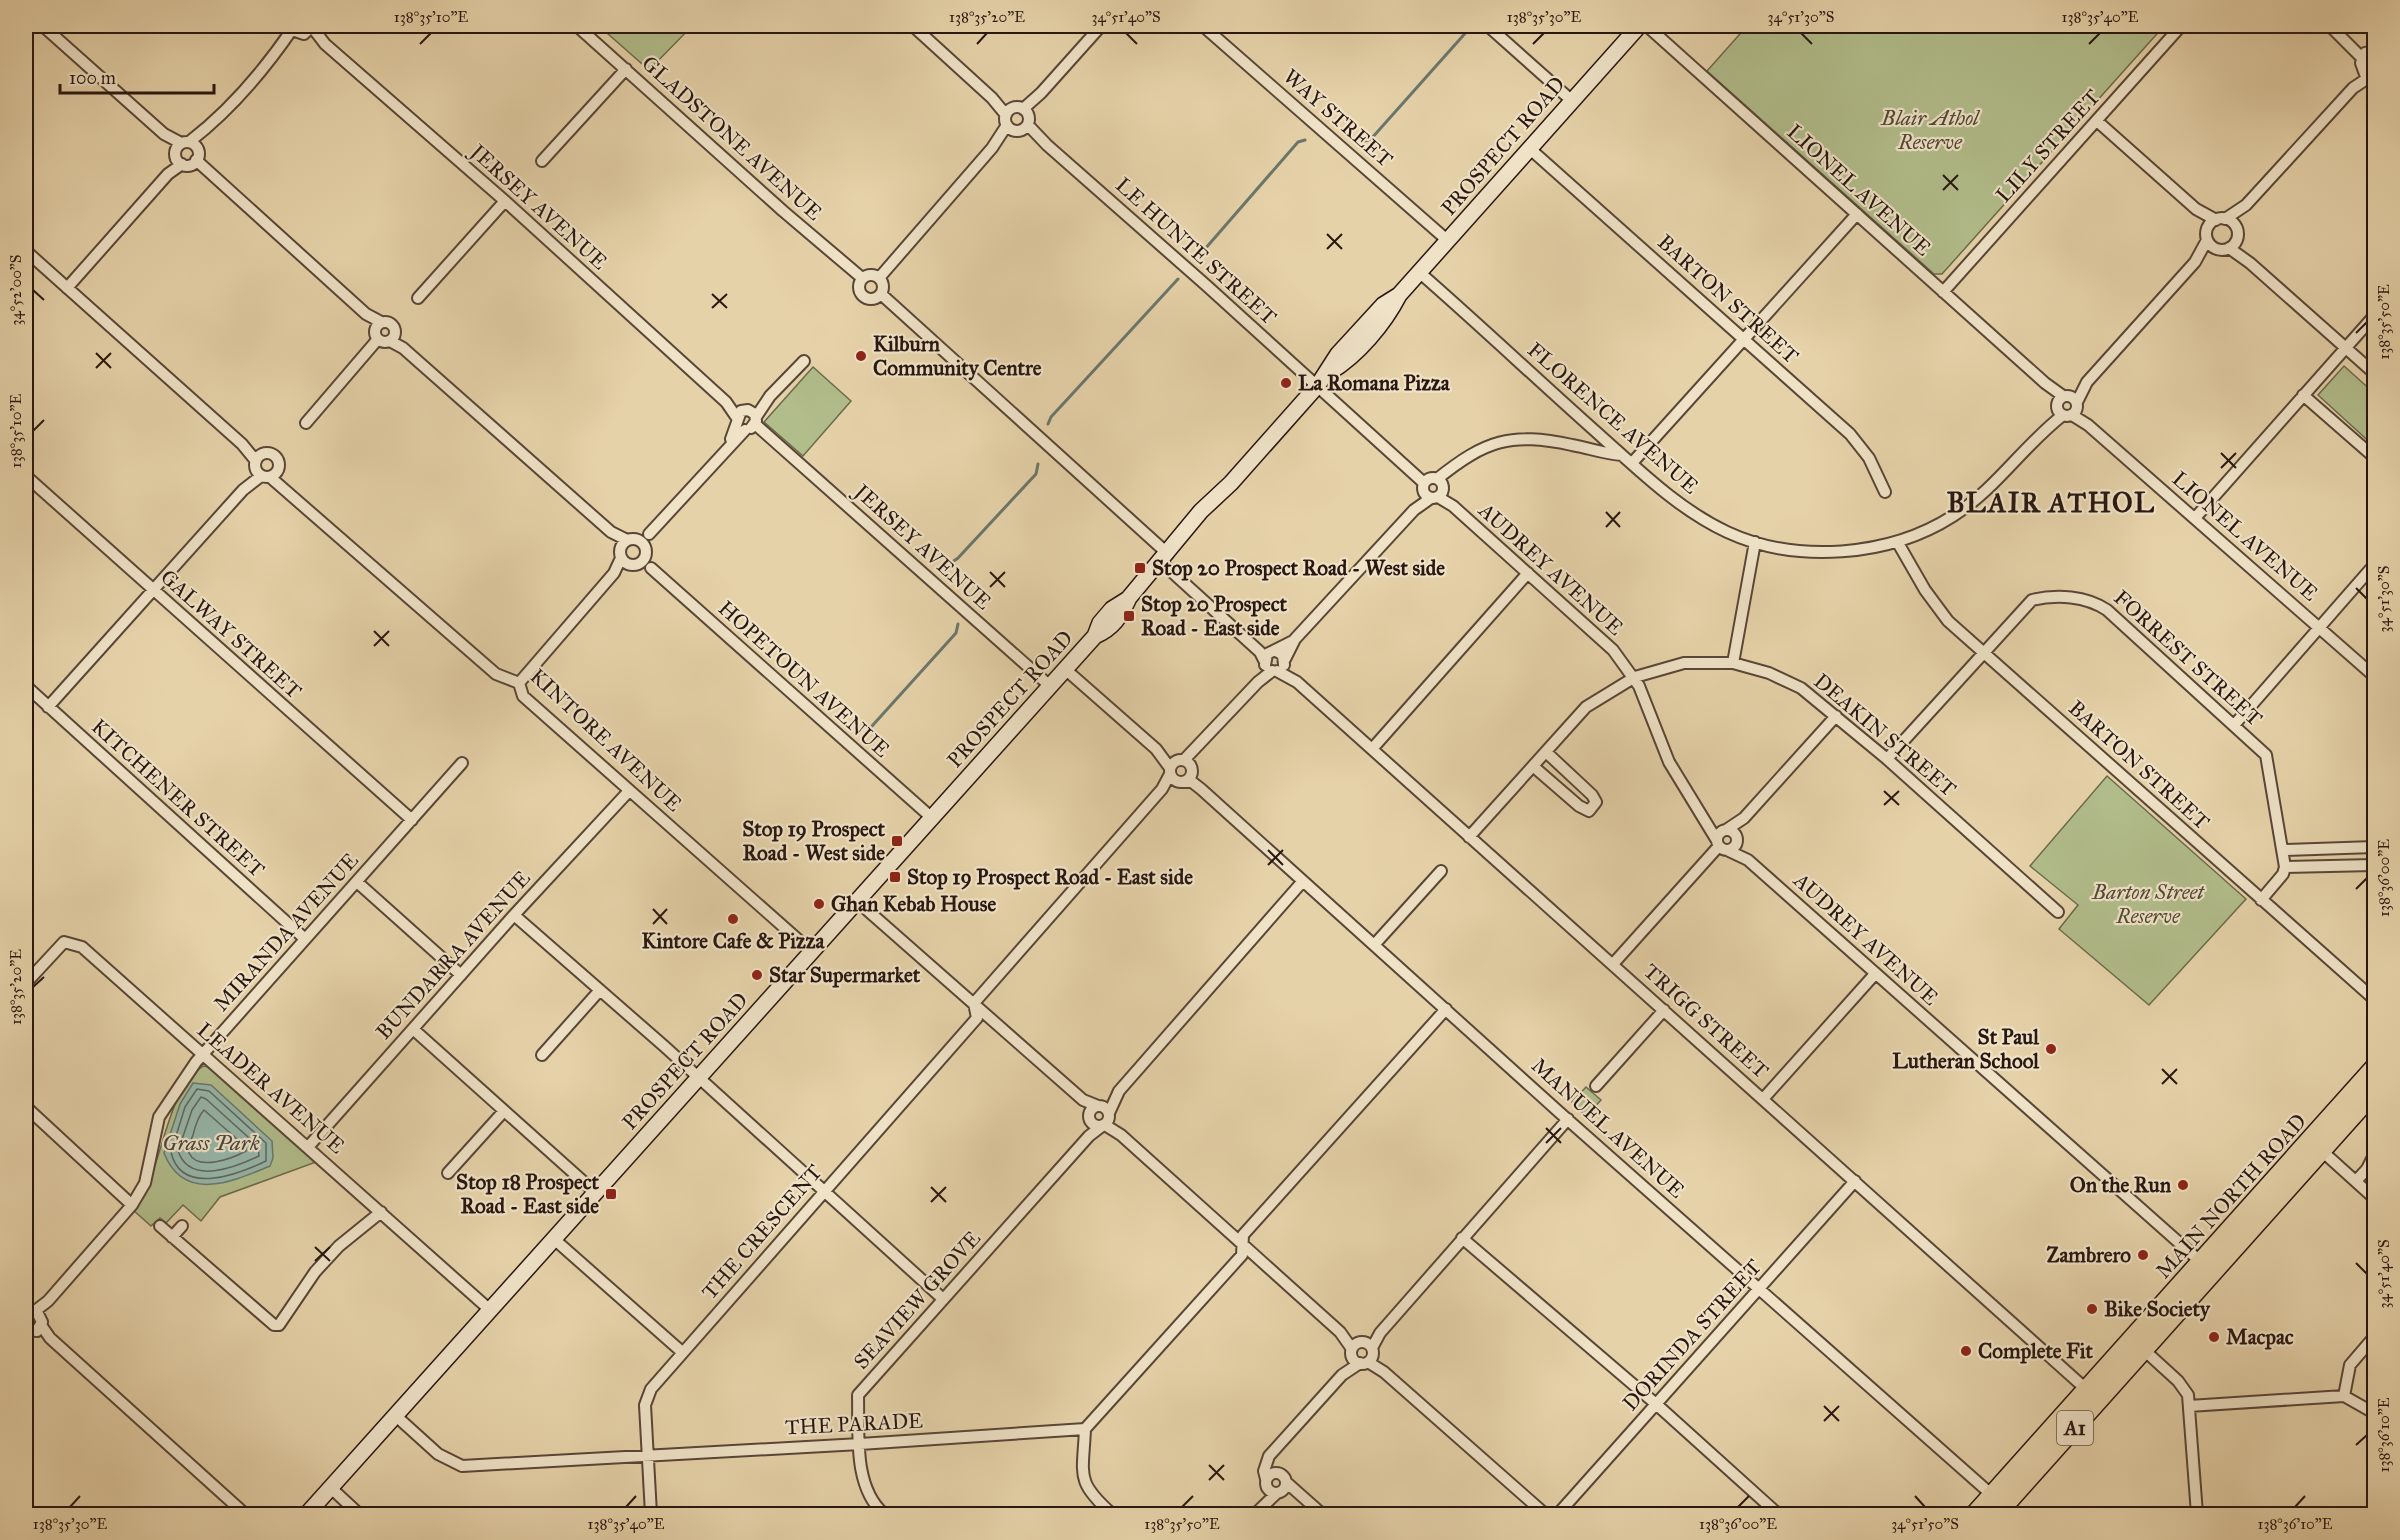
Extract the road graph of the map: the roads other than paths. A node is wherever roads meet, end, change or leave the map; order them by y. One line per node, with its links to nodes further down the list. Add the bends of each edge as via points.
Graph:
1 (42, 26): 20 (street)
2 (577, 26): 13 (street, GLADSTONE AVENUE)
3 (912, 26): 17 (street, LE HUNTE STREET)
4 (1101, 26): 17 (street)
5 (1203, 26): 29 (street, WAY STREET)
6 (1488, 26): 16 (street)
7 (1639, 26): 16 (main road, PROSPECT ROAD)
8 (1647, 26): 25 (street, LIONEL AVENUE)
9 (2181, 26): 18 (street, LILY STREET)
10 (2330, 26): 12 (street)
11 (302, 29): 20 (street, via 279,48); 22 (street, JERSEY AVENUE, via 325,44)
12 (2367, 57): 14 (street); 15 (street)
13 (626, 69): 21 (street); 36 (street, GLADSTONE AVENUE)
14 (2373, 76): 15 (street)
15 (2353, 88): 23 (street)
16 (1571, 100): 19 (main road, PROSPECT ROAD)
17 (1017, 119): 37 (street); 49 (street, LE HUNTE STREET)
18 (2097, 121): 24 (street); 39 (street, LILY STREET)
19 (1529, 148): 29 (main road, PROSPECT ROAD); 45 (street, BARTON STREET)
20 (186, 154): 38 (street); 43 (street, via 367,315)
21 (542, 161)
22 (505, 201): 41 (street); 52 (street, JERSEY AVENUE)
23 (2246, 205): 26 (street); 27 (street)
24 (2196, 209): 26 (street); 28 (street)
25 (1857, 214): 39 (street, LIONEL AVENUE); 45 (street)
26 (2220, 219): 27 (street); 28 (street, FLORENCE AVENUE)
27 (2237, 233): 30 (street); 34 (street)
28 (2207, 234): 31 (street); 33 (street, FLORENCE AVENUE)
29 (1447, 240): 35 (main road, PROSPECT ROAD)
30 (2229, 248): 31 (street); 34 (street)
31 (2217, 249): 33 (street, FLORENCE AVENUE)
32 (26, 251): 38 (street, KINTORE AVENUE)
33 (2195, 262): 51 (street, FLORENCE AVENUE)
34 (2250, 262): 46 (street)
35 (1419, 272): 49 (main road, PROSPECT ROAD, via 1338,354); 54 (street, FLORENCE AVENUE)
36 (862, 278): 37 (street); 40 (street, via 859,288 863,295 874,298)
37 (879, 278): 40 (street)
38 (67, 288): 57 (street, KINTORE AVENUE, via 242,444)
39 (1943, 291): 51 (street, LIONEL AVENUE)
40 (881, 294): 65 (street)
41 (418, 298)
42 (2374, 316): 46 (street)
43 (378, 330): 44 (street); 44 (street, via 392,324); 53 (street)
44 (393, 338): 64 (street)
45 (1744, 340): 56 (street); 60 (street, BARTON STREET, via 1850,435 1869,458)
46 (2347, 348): 48 (street); 50 (street)
47 (804, 361): 52 (street)
48 (2374, 373)
49 (1318, 385): 59 (street, AUDREY AVENUE); 65 (main road, PROSPECT ROAD, via 1231,483 1207,504)
50 (2303, 395): 55 (street); 61 (street)
51 (2067, 405): 61 (street, LIONEL AVENUE); 63 (street, FLORENCE AVENUE, via 1997,482 1953,517)
52 (746, 420): 64 (street, via 728,446); 77 (street, JERSEY AVENUE)
53 (306, 423)
54 (1622, 455): 56 (street, FLORENCE AVENUE); 59 (street, via 1516,439 1496,442 1453,467)
55 (2374, 458)
56 (1632, 464): 62 (street, FLORENCE AVENUE, via 1676,502 1726,532)
57 (263, 468): 68 (street); 76 (street, KINTORE AVENUE, via 496,674)
58 (26, 476): 68 (street, GALWAY STREET)
59 (1433, 487): 67 (street, AUDREY AVENUE); 71 (street)
60 (1885, 492)
61 (2195, 518): 69 (street, LIONEL AVENUE)
62 (1755, 542): 63 (street, FLORENCE AVENUE, via 1813,553); 72 (street)
63 (1898, 543): 70 (street, BARTON STREET, via 1948,621)
64 (633, 552): 76 (street); 89 (street, HOPETOUN AVENUE)
65 (1164, 558): 71 (street, TRIGG STREET); 73 (main road, PROSPECT ROAD, via 1128,599 1112,609 1095,636)
66 (2374, 565): 69 (street)
67 (1528, 573): 75 (street, AUDREY AVENUE, via 1614,650); 82 (street)
68 (154, 591): 79 (street); 91 (street, GALWAY STREET)
69 (2319, 627): 74 (street, LIONEL AVENUE); 81 (street)
70 (1983, 652): 81 (street, FORREST STREET, via 2032,600 2092,600); 84 (street, FORREST STREET); 103 (street, BARTON STREET)
71 (1275, 662): 82 (street, TRIGG STREET); 87 (street)
72 (1733, 663): 75 (street, DEAKIN STREET, via 1684,663); 80 (street, DEAKIN STREET, via 1801,688)
73 (1065, 669): 77 (main road, PROSPECT ROAD); 87 (street, MANUEL AVENUE)
74 (2374, 676)
75 (1635, 677): 83 (street, DEAKIN STREET, via 1586,707); 94 (street, AUDREY AVENUE, via 1669,762 1704,820)
76 (519, 683): 88 (street, KINTORE AVENUE, via 523,696)
77 (1050, 686): 89 (main road, PROSPECT ROAD)
78 (26, 687): 79 (street, KITCHENER STREET)
79 (48, 707): 107 (street, KITCHENER STREET)
80 (1836, 716): 84 (street, DEAKIN STREET); 90 (street)
81 (2235, 724): 96 (street, FORREST STREET, via 2266,754)
82 (1372, 749): 92 (street, TRIGG STREET)
83 (1547, 753): 86 (street, DEAKIN STREET); 86 (street, via 1592,795 1596,802 1589,811)
84 (1887, 759): 105 (street, DEAKIN STREET)
85 (462, 763): 91 (street, MIRANDA AVENUE)
86 (1534, 767): 92 (street, DEAKIN STREET)
87 (1181, 771): 101 (street, MANUEL AVENUE); 116 (street)
88 (629, 791): 106 (street, BUNDARRA AVENUE); 109 (street, KINTORE AVENUE)
89 (932, 818): 104 (main road, PROSPECT ROAD)
90 (1744, 819): 93 (street); 94 (street)
91 (412, 820): 102 (street, MIRANDA AVENUE)
92 (1469, 837): 110 (street, TRIGG STREET)
93 (1737, 840): 94 (street); 94 (street); 97 (street, AUDREY AVENUE)
94 (1722, 841): 97 (street, AUDREY AVENUE); 110 (street)
95 (2374, 847): 96 (street)
96 (2283, 850): 99 (street, FORREST STREET)
97 (1748, 860): 111 (street, AUDREY AVENUE)
98 (2374, 865): 99 (street)
99 (2285, 867): 103 (street)
100 (1441, 871): 108 (street)
101 (1303, 881): 108 (street, MANUEL AVENUE); 130 (street, via 1119,1091)
102 (357, 882): 107 (street, MIRANDA AVENUE); 112 (street)
103 (2261, 900): 115 (street, BARTON STREET)
104 (858, 902): 109 (main road, PROSPECT ROAD); 116 (street)
105 (2058, 912)
106 (514, 915): 112 (street, BUNDARRA AVENUE); 114 (street)
107 (304, 938): 120 (street, MIRANDA AVENUE)
108 (1374, 945): 117 (street, MANUEL AVENUE)
109 (812, 952): 123 (main road, PROSPECT ROAD)
110 (1613, 964): 118 (street, TRIGG STREET)
111 (1875, 974): 126 (street); 151 (street, AUDREY AVENUE)
112 (461, 975): 119 (street, BUNDARRA AVENUE)
113 (26, 983): 120 (street, LEADER AVENUE, via 64,942 76,944)
114 (600, 990): 121 (street); 123 (street)
115 (2374, 999)
116 (974, 1003): 127 (street); 140 (street, THE CRESCENT, via 977,1018)
117 (1446, 1009): 132 (street, MANUEL AVENUE); 150 (street, via 1243,1235)
118 (1664, 1010): 124 (street); 126 (street, TRIGG STREET)
119 (413, 1029): 129 (street); 135 (street, BUNDARRA AVENUE)
120 (203, 1055): 135 (street, LEADER AVENUE); 143 (street, MIRANDA AVENUE, via 159,1117 145,1183)
121 (542, 1055)
122 (2374, 1068): 134 (highway, MAIN NORTH ROAD / A1)
123 (699, 1077): 140 (street); 141 (main road, PROSPECT ROAD)
124 (1596, 1086)
125 (2374, 1092): 134 (highway, MAIN NORTH ROAD / A1)
126 (1763, 1099): 138 (street, TRIGG STREET)
127 (1083, 1100): 130 (street); 131 (street)
128 (26, 1107): 143 (street)
129 (504, 1111): 137 (street); 141 (street)
130 (1104, 1116): 131 (street, via 1094,1125); 131 (street, via 1092,1109); 133 (street, SEAVIEW GROVE); 150 (street)
131 (1089, 1118): 133 (street)
132 (1568, 1119): 148 (street); 152 (street, MANUEL AVENUE)
133 (1089, 1136): 153 (street, SEAVIEW GROVE)
134 (2316, 1146): 139 (street); 151 (highway, MAIN NORTH ROAD / A1)
135 (308, 1147): 144 (street, LEADER AVENUE)
136 (2374, 1155): 139 (street)
137 (448, 1173)
138 (1855, 1181): 152 (street, DORINDA STREET); 160 (street, TRIGG STREET)
139 (2356, 1181): 142 (street)
140 (824, 1191): 153 (street); 158 (street, THE CRESCENT)
141 (596, 1193): 149 (main road, PROSPECT ROAD)
142 (2374, 1198)
143 (132, 1205): 155 (street, MIRANDA AVENUE)
144 (381, 1212): 147 (street, via 339,1246 315,1272 279,1325 269,1323); 154 (street, LEADER AVENUE)
145 (160, 1226): 147 (street)
146 (182, 1226): 147 (street)
147 (172, 1237)
148 (1462, 1238): 159 (street); 162 (street)
149 (554, 1239): 154 (main road, PROSPECT ROAD); 158 (street)
150 (1241, 1242): 159 (street); 166 (street, via 1242,1255)
151 (2207, 1268): 157 (highway, MAIN NORTH ROAD / A1)
152 (1760, 1287): 162 (street, DORINDA STREET); 172 (street, MANUEL AVENUE)
153 (943, 1299): 167 (street, SEAVIEW GROVE, via 858,1395)
154 (490, 1310): 165 (main road, PROSPECT ROAD)
155 (32, 1324): 174 (street)
156 (2374, 1337): 161 (street, via 2350,1365)
157 (2138, 1344): 160 (highway, MAIN NORTH ROAD / A1); 163 (street, via 2184,1388); 172 (highway, MAIN NORTH ROAD / A1)
158 (682, 1352): 168 (street, THE CRESCENT, via 651,1389 645,1405)
159 (1363, 1352): 169 (street, via 1273,1452); 181 (street)
160 (2087, 1390): 172 (highway, MAIN NORTH ROAD / A1)
161 (2344, 1396): 163 (street); 164 (street)
162 (1656, 1404): 182 (street, DORINDA STREET); 183 (street)
163 (2190, 1406): 185 (street)
164 (2374, 1413)
165 (396, 1416): 168 (street, THE PARADE, via 438,1454 462,1466); 170 (main road, PROSPECT ROAD)
166 (1085, 1428): 167 (street, THE PARADE); 179 (street, via 1083,1475 1087,1489)
167 (860, 1444): 168 (street, THE PARADE); 178 (street, SEAVIEW GROVE, via 865,1491)
168 (647, 1456): 177 (street, THE CRESCENT)
169 (1270, 1480): 171 (street); 171 (street, via 1283,1476); 173 (street)
170 (331, 1488): 175 (main road, PROSPECT ROAD); 176 (street)
171 (1281, 1489): 173 (street); 180 (street, via 1300,1495)
172 (2000, 1508): 184 (highway, MAIN NORTH ROAD / A1)
173 (1259, 1511)
174 (246, 1515)
175 (308, 1515)
176 (359, 1515)
177 (651, 1515)
178 (884, 1515)
179 (1112, 1515)
180 (1322, 1515)
181 (1545, 1515)
182 (1558, 1515)
183 (1778, 1515)
184 (1975, 1515)
185 (2197, 1515)

